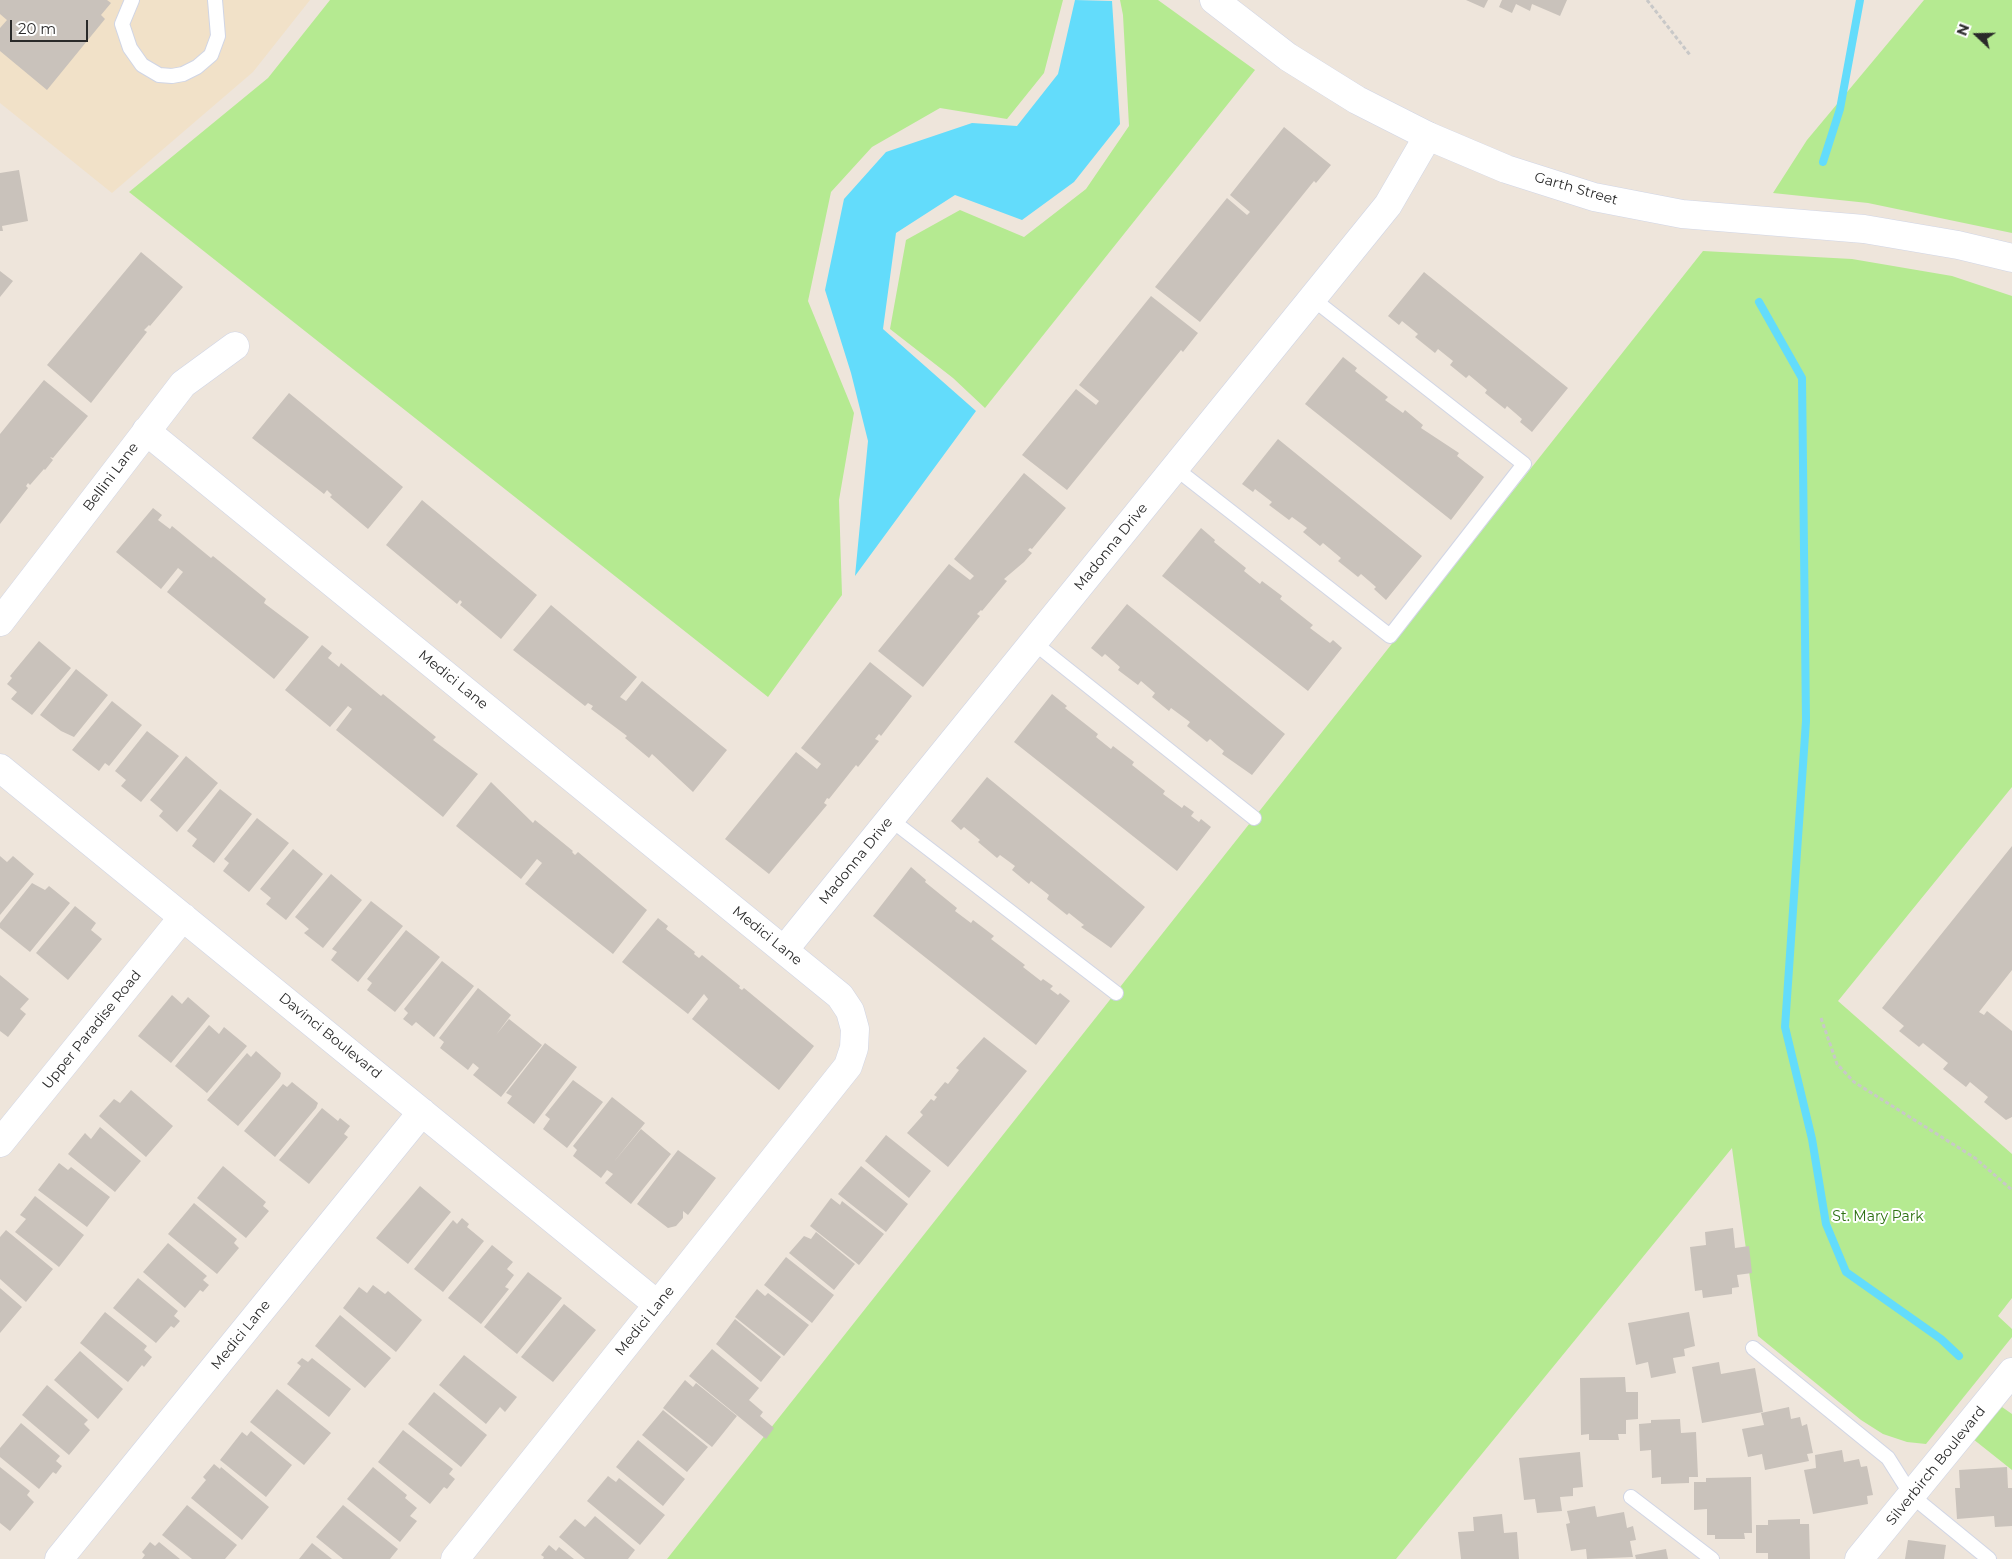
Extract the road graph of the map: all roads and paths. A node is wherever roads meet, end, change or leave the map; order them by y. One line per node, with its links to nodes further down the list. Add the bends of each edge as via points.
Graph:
1 (132, 0): 2 (lane, via 122,24 130,48 142,65 159,75 172,76 197,67 211,55 218,36)
2 (215, 0)
3 (1214, 0): 6 (street, Garth Street, via 1288,57 1357,100)
4 (1647, 0): 5 (path)
5 (1690, 56)
6 (1428, 136): 7 (street, Garth Street, via 1506,169 1594,197 1682,214 1864,229); 8 (street, Madonna Drive, via 1388,205)
7 (2012, 258)
8 (1313, 298): 11 (street, Madonna Drive); 11 (lane, via 1524,464 1390,636)
9 (234, 346): 10 (street, Bellini Lane, via 183,384)
10 (146, 431): 12 (street, Bellini Lane); 18 (street, Medici Lane)
11 (1175, 468): 13 (street, Madonna Drive)
12 (0, 622)
13 (1033, 642): 15 (lane); 16 (street, Madonna Drive)
14 (0, 768): 17 (street, Davinci Boulevard)
15 (1254, 818)
16 (890, 819): 18 (street, Madonna Drive); 19 (lane)
17 (183, 917): 21 (street, Davinci Boulevard); 22 (street, Upper Paradise Road)
18 (784, 950): 24 (street, Medici Lane, via 840,996 850,1011 855,1029 854,1048 848,1066)
19 (1116, 993)
20 (1821, 1018): 23 (path, via 1837,1064 1854,1082 1975,1158)
21 (422, 1112): 24 (street, Davinci Boulevard); 29 (street, Medici Lane)
22 (0, 1143)
23 (2012, 1190)
24 (658, 1305): 30 (street, Medici Lane)
25 (1753, 1348): 27 (lane, via 1888,1458)
26 (2012, 1372): 27 (street, Silverbirch Boulevard)
27 (1912, 1496): 32 (street, Silverbirch Boulevard); 33 (lane)
28 (1631, 1497): 31 (lane)
29 (59, 1559)
30 (455, 1559)
31 (1712, 1559)
32 (1859, 1559)
33 (1989, 1559)

